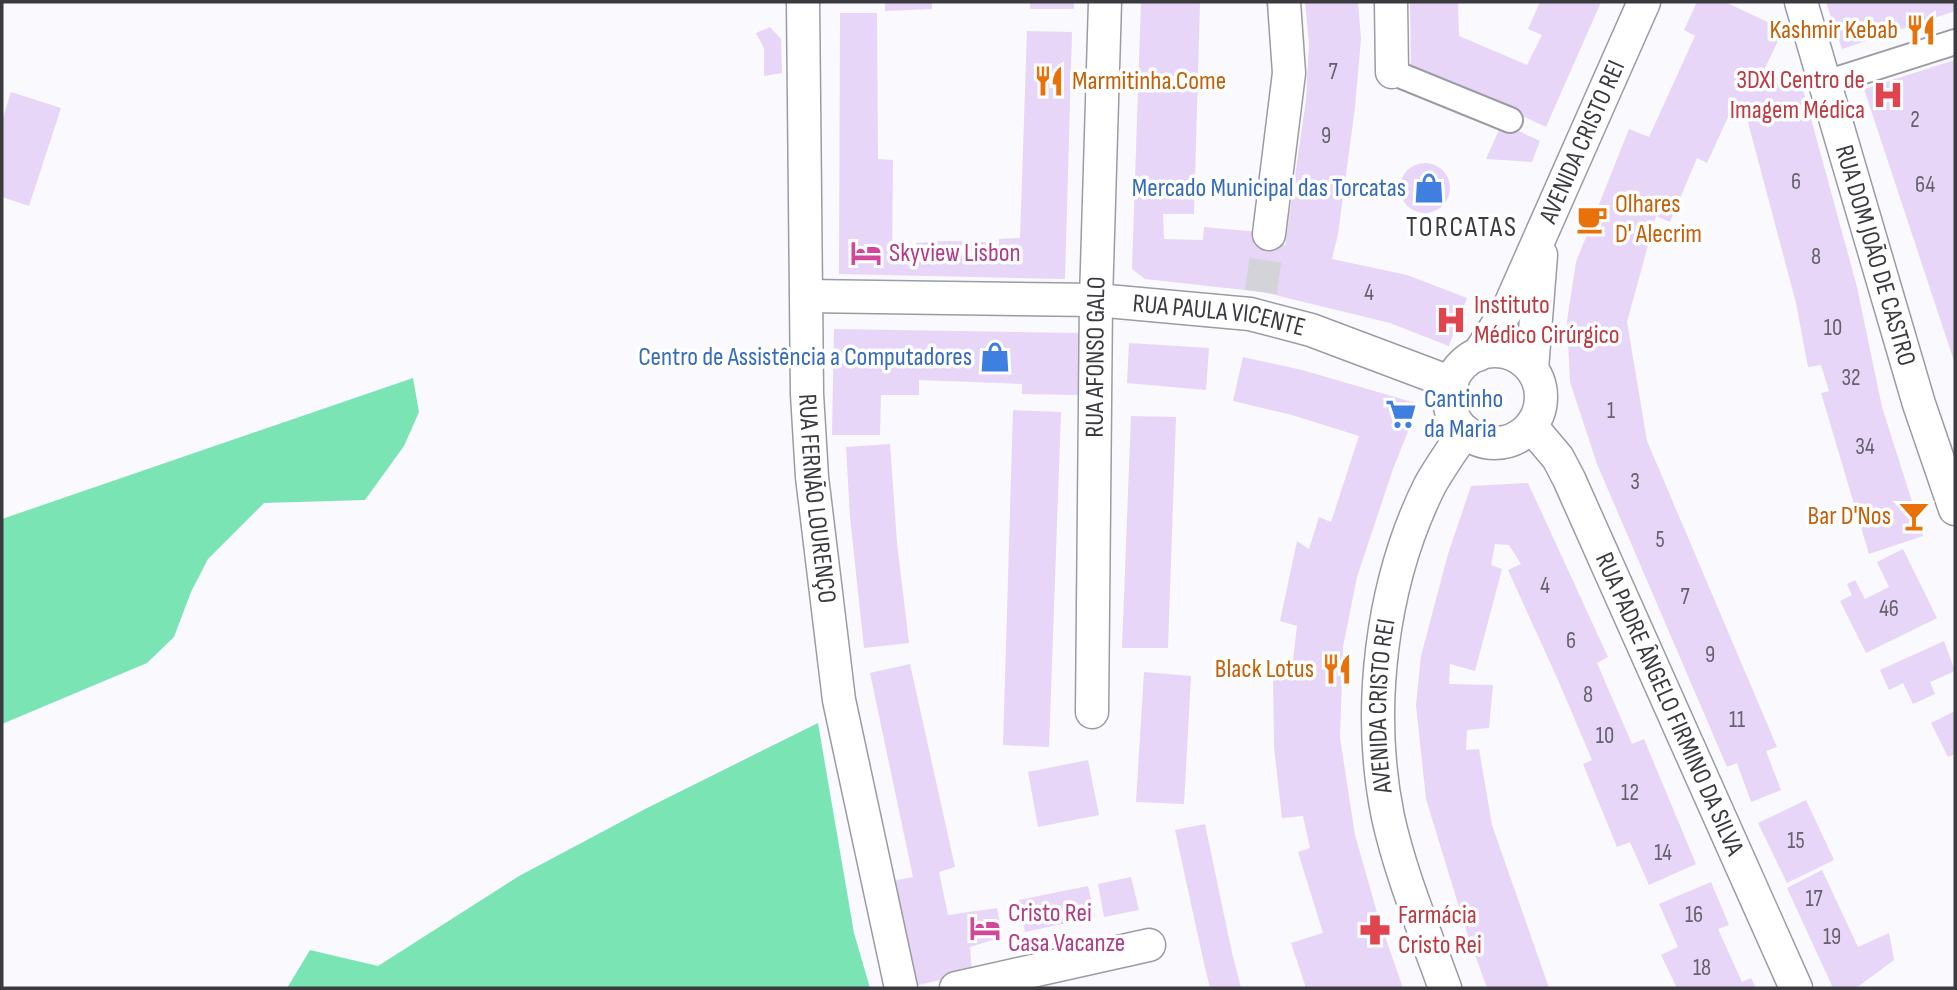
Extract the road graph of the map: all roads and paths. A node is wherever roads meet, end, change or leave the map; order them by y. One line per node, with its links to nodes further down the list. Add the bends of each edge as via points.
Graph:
1 (1105, 2): 14 (street, RUA AFONSO GALO)
2 (1284, 2): 12 (street, via 1289,73)
3 (1391, 2): 8 (street)
4 (1644, 2): 11 (street, AVENIDA CRISTO REI)
5 (1801, 2): 9 (street, RUA DOM JOÃO DE CASTRO)
6 (797, 3): 13 (street, RUA FERNÃO LOURENÇO)
7 (1955, 41): 9 (street)
8 (1392, 72): 10 (street)
9 (1826, 83): 20 (street, RUA DOM JOÃO DE CASTRO, via 1919,404)
10 (1510, 120)
11 (1542, 233): 15 (street, AVENIDA CRISTO REI, via 1510,305); 16 (street)
12 (1269, 234)
13 (807, 296): 14 (street, RUA PAULA VICENTE); 23 (street, RUA FERNÃO LOURENÇO, via 812,477 838,687)
14 (1096, 300): 17 (street, RUA PAULA VICENTE, via 1259,304 1311,330); 21 (street, RUA AFONSO GALO)
15 (1478, 355): 16 (street, via 1508,352); 17 (street, via 1465,363)
16 (1532, 369): 18 (street, via 1541,398)
17 (1452, 383): 19 (street, via 1450,405)
18 (1531, 426): 19 (street, via 1507,442 1478,440); 26 (street, RUA PADRE ÂNGELO FIRMINO DA SILVA, via 1569,479)
19 (1465, 431): 25 (street, AVENIDA CRISTO REI, via 1430,485 1396,579 1385,626 1378,722 1388,816)
20 (1955, 509)
21 (1092, 712)
22 (1149, 945): 24 (street)
23 (901, 988)
24 (956, 988)
25 (1445, 988)
26 (1796, 988)

